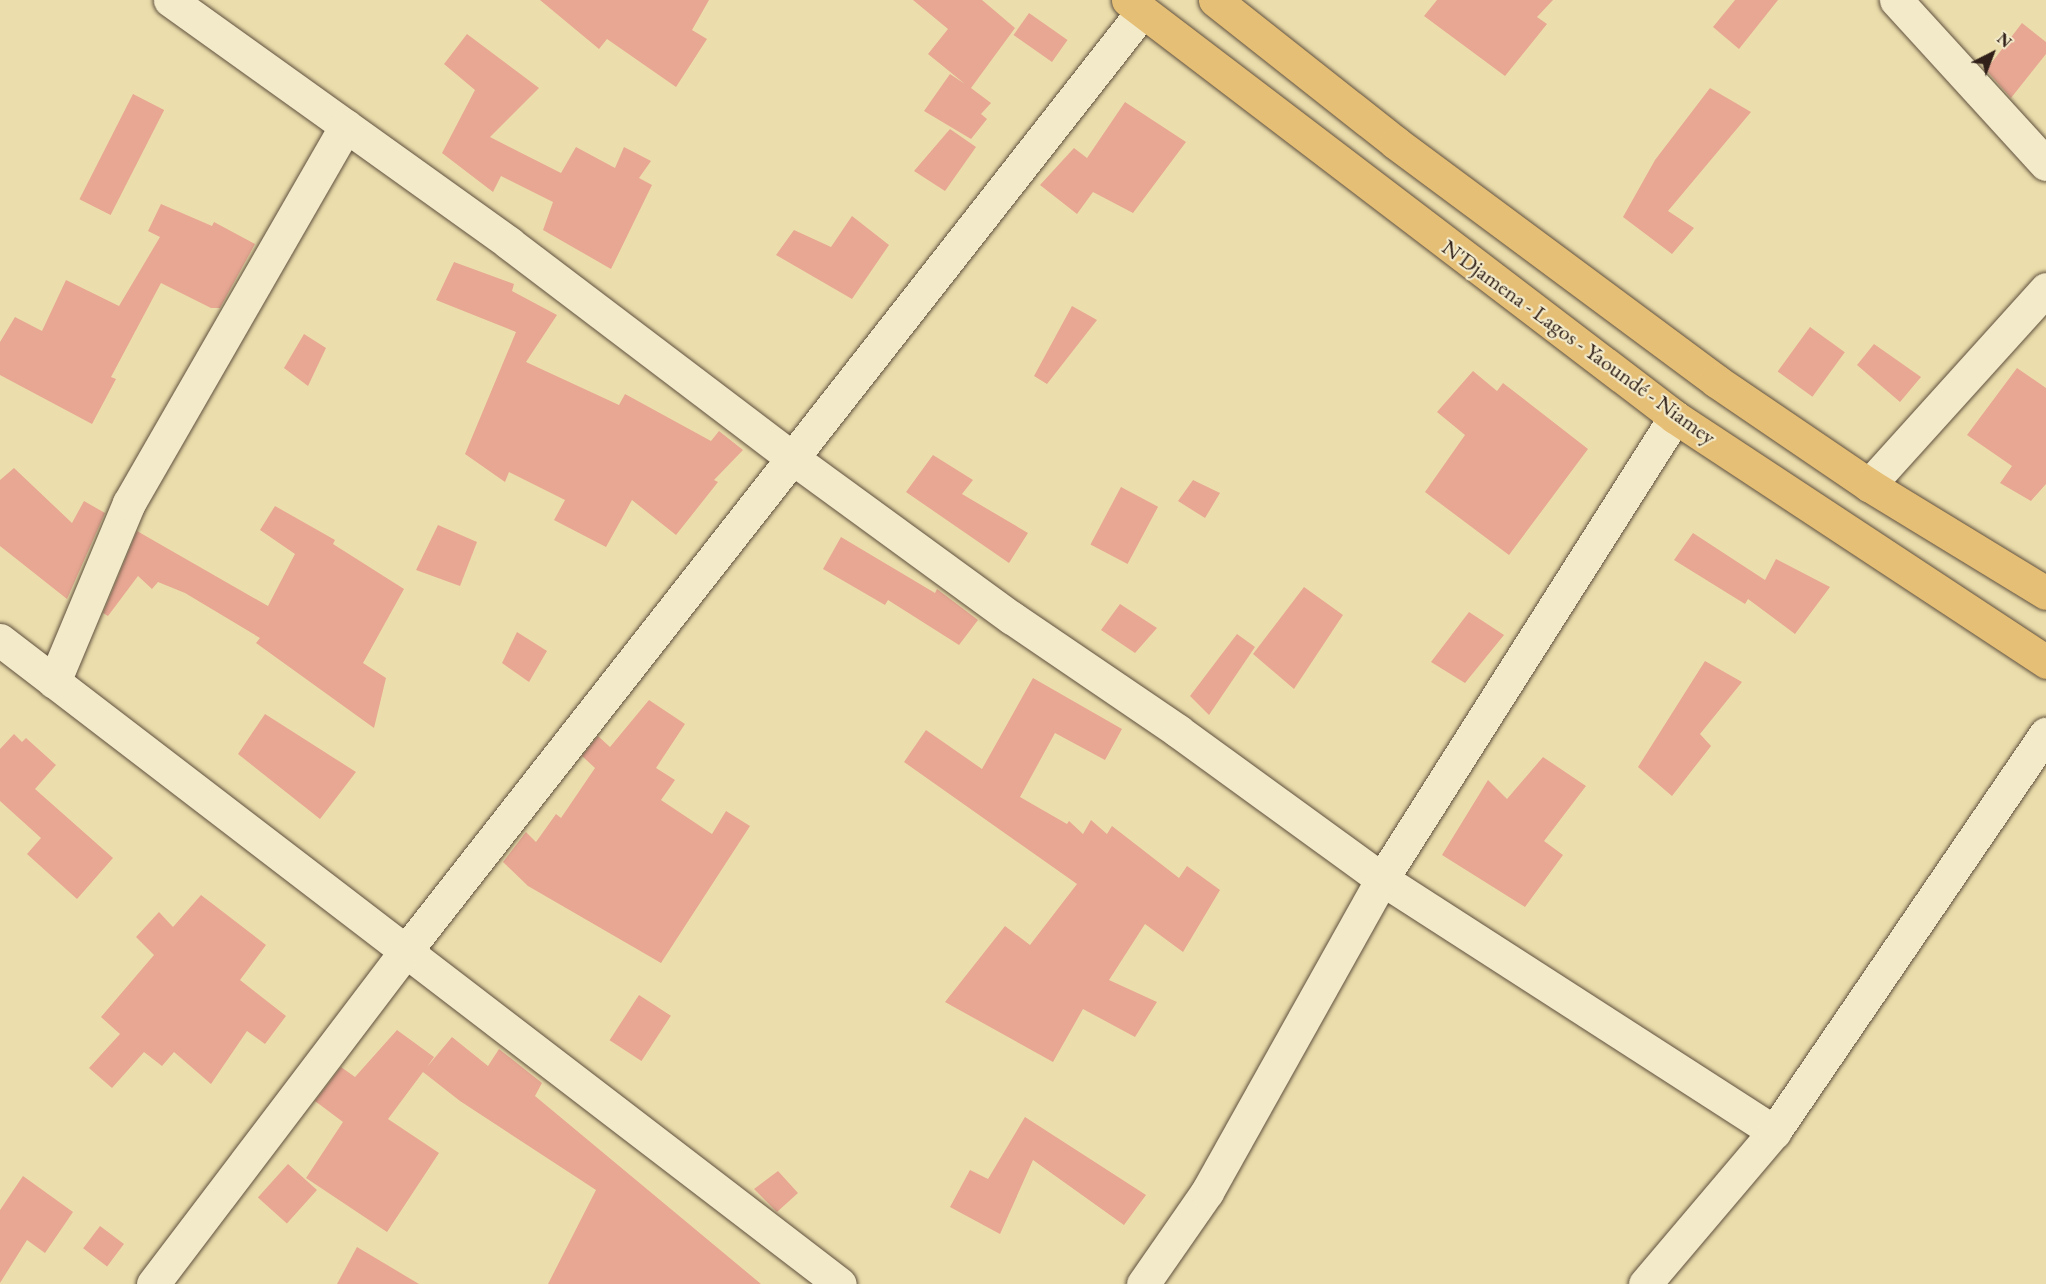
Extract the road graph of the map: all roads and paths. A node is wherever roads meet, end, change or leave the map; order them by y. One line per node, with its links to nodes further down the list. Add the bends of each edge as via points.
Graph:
1 (170, 0): 5 (street)
2 (1215, 0): 10 (highway, via 1396,143 1707,374)
3 (1896, 0): 6 (street)
4 (1135, 6): 8 (highway, N'Djamena - Lagos - Yaoundé - Niamey); 9 (street)
5 (346, 126): 9 (street, via 509,243); 14 (street, via 129,503)
6 (2046, 164)
7 (2046, 289): 10 (street)
8 (1676, 417): 13 (highway, N'Djamena - Lagos - Yaoundé - Niamey); 16 (street)
9 (791, 457): 16 (street); 17 (street)
10 (1869, 485): 11 (highway)
11 (2046, 593)
12 (0, 640): 14 (street)
13 (2046, 662)
14 (54, 682): 17 (street)
15 (2046, 734): 18 (street)
16 (1382, 879): 18 (street); 21 (street, via 1207,1192)
17 (405, 952): 19 (street); 20 (street)
18 (1774, 1132): 22 (street)
19 (153, 1284)
20 (840, 1284)
21 (1143, 1284)
22 (1645, 1284)

